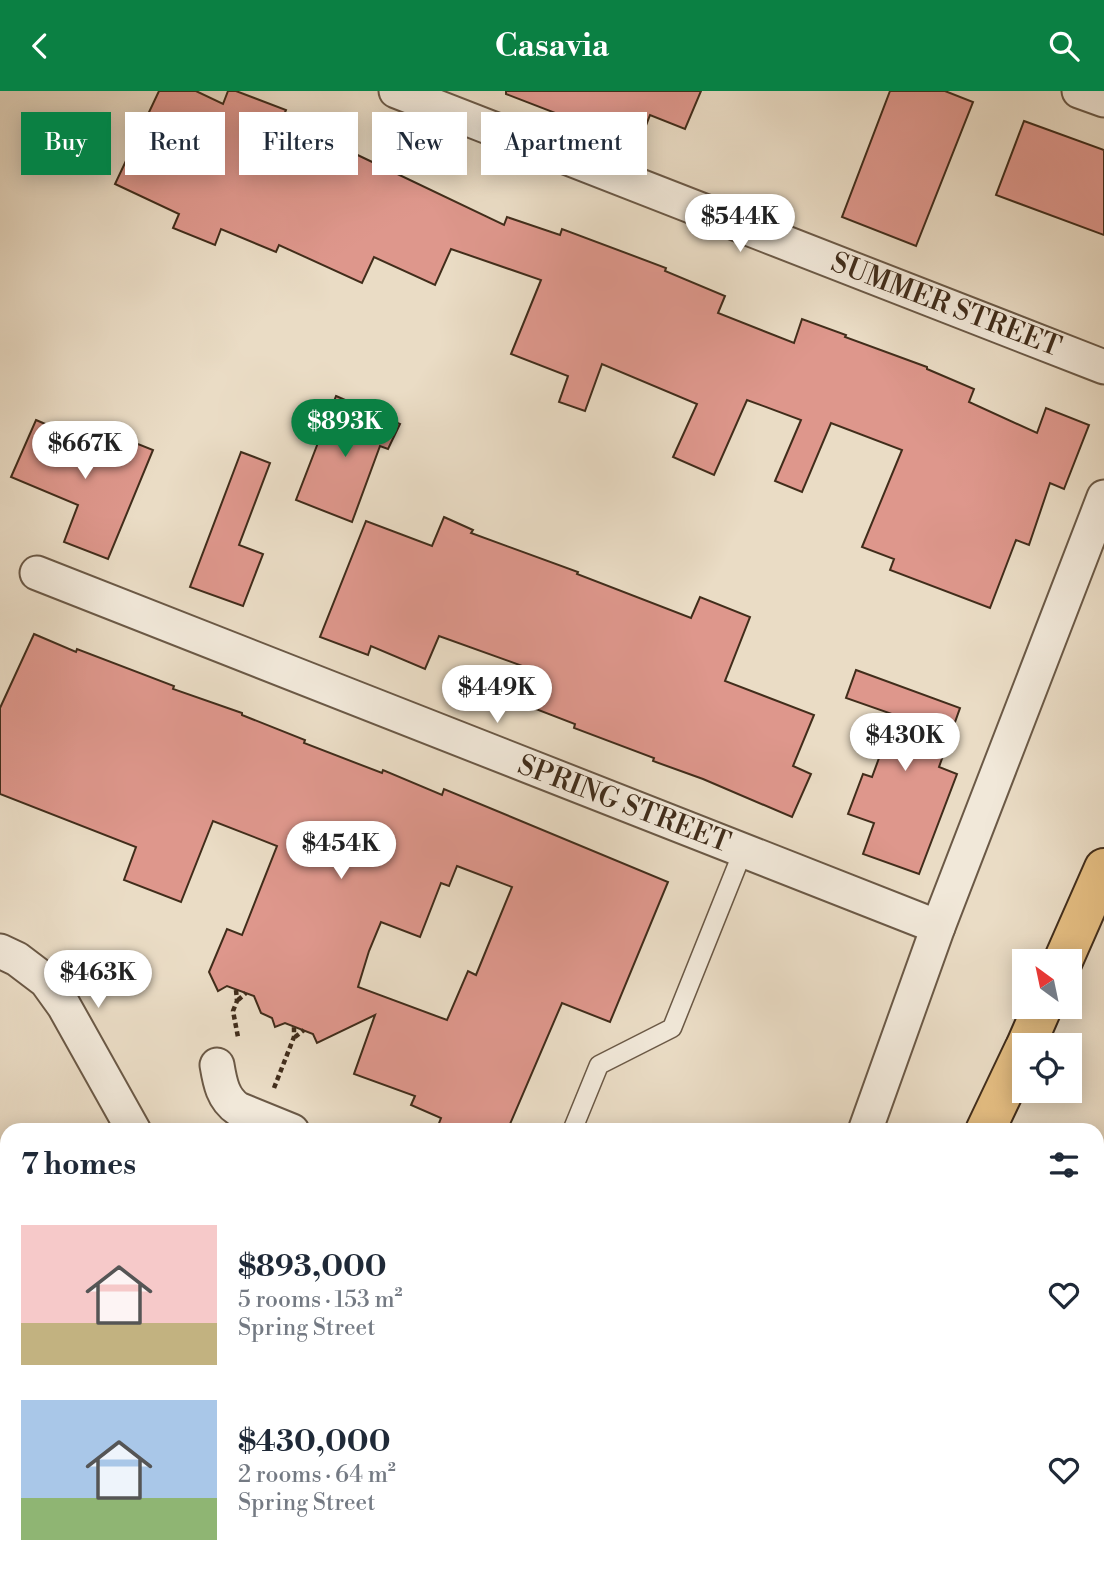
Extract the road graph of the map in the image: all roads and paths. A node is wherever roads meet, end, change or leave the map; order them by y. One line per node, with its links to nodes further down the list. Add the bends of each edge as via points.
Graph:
1 (396, 91): 4 (street, SUMMER STREET)
2 (1079, 91): 3 (street)
3 (1104, 100)
4 (1104, 367)
5 (1104, 497): 9 (street)
6 (37, 573): 7 (street, SPRING STREET)
7 (743, 851): 9 (street, SPRING STREET); 22 (lane, via 672,1028 599,1065)
8 (1104, 868): 10 (highway)
9 (938, 927): 23 (street)
10 (1068, 949)
11 (0, 951): 19 (street, via 46,981)
12 (246, 993): 13 (path)
13 (237, 1001)
14 (294, 1026): 16 (path)
15 (304, 1030): 16 (path)
16 (294, 1037): 21 (path)
17 (217, 1065): 20 (street, via 227,1100)
18 (1012, 1074): 24 (highway)
19 (130, 1123)
20 (272, 1123)
21 (277, 1123)
22 (575, 1123)
23 (868, 1123)
24 (989, 1123)

